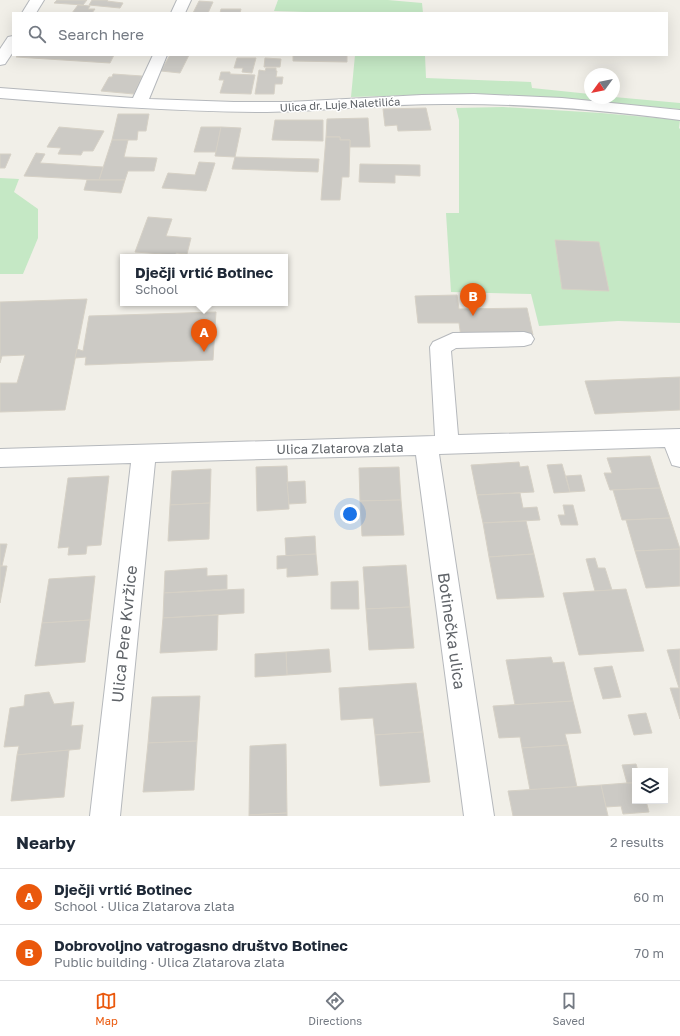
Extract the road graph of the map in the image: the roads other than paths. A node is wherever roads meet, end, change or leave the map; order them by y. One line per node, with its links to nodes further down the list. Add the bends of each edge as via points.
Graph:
1 (37, 0): 3 (street)
2 (184, 0): 4 (street)
3 (30, 12)
4 (178, 12)
5 (12, 42): 7 (street)
6 (160, 56): 9 (street)
7 (0, 61)
8 (0, 93): 9 (street, Ulica dr. Luje Naletilića)
9 (139, 102): 10 (street, Ulica dr. Luje Naletilića, via 264,107 446,99)
10 (680, 114)
11 (524, 339): 12 (street, Botinečka ulica, via 452,341 440,347)
12 (436, 445): 13 (street, Ulica Zlatarova zlata); 14 (street, Ulica Zlatarova zlata); 17 (street, Botinečka ulica)
13 (678, 445)
14 (144, 452): 15 (street, Ulica Zlatarova zlata); 16 (street, Ulica Pere Kvržice)
15 (0, 458)
16 (104, 816)
17 (479, 816)

